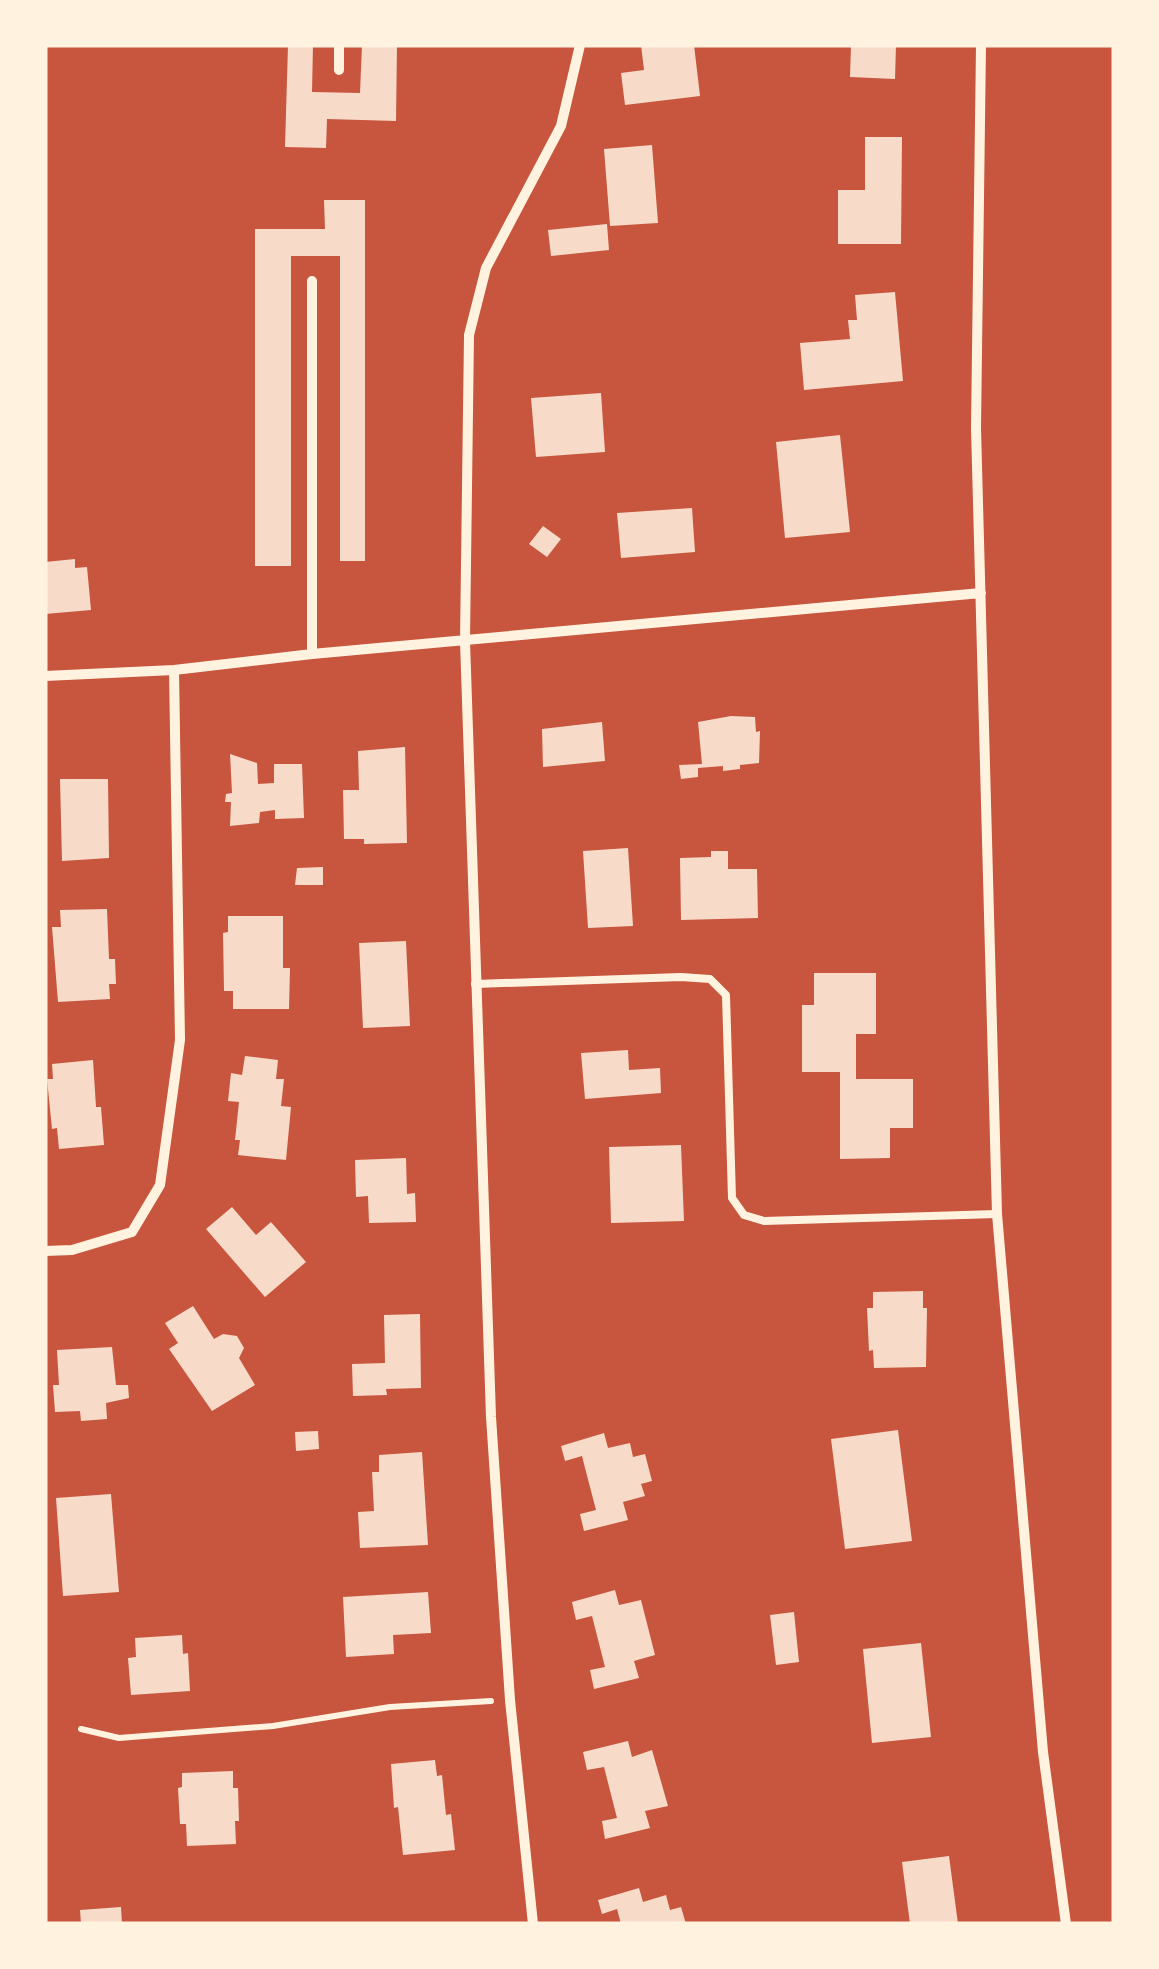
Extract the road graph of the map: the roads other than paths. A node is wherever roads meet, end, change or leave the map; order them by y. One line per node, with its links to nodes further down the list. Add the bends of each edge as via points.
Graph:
1 (340, 45): 4 (street)
2 (580, 45): 7 (street, via 562,126 486,268 469,334)
3 (981, 45): 6 (street, via 976,428)
4 (339, 70)
5 (312, 281): 8 (street)
6 (982, 593): 7 (street); 12 (street)
7 (465, 640): 8 (street); 11 (street)
8 (312, 654): 9 (street)
9 (174, 670): 10 (street); 13 (street, via 180,1040 160,1185 132,1232)
10 (45, 676)
11 (476, 984): 12 (lane, via 710,980 726,995 732,1198 744,1215 764,1221); 14 (street, via 491,1417)
12 (997, 1214): 15 (street, via 1043,1752)
13 (45, 1251)
14 (533, 1924)
15 (1066, 1924)

